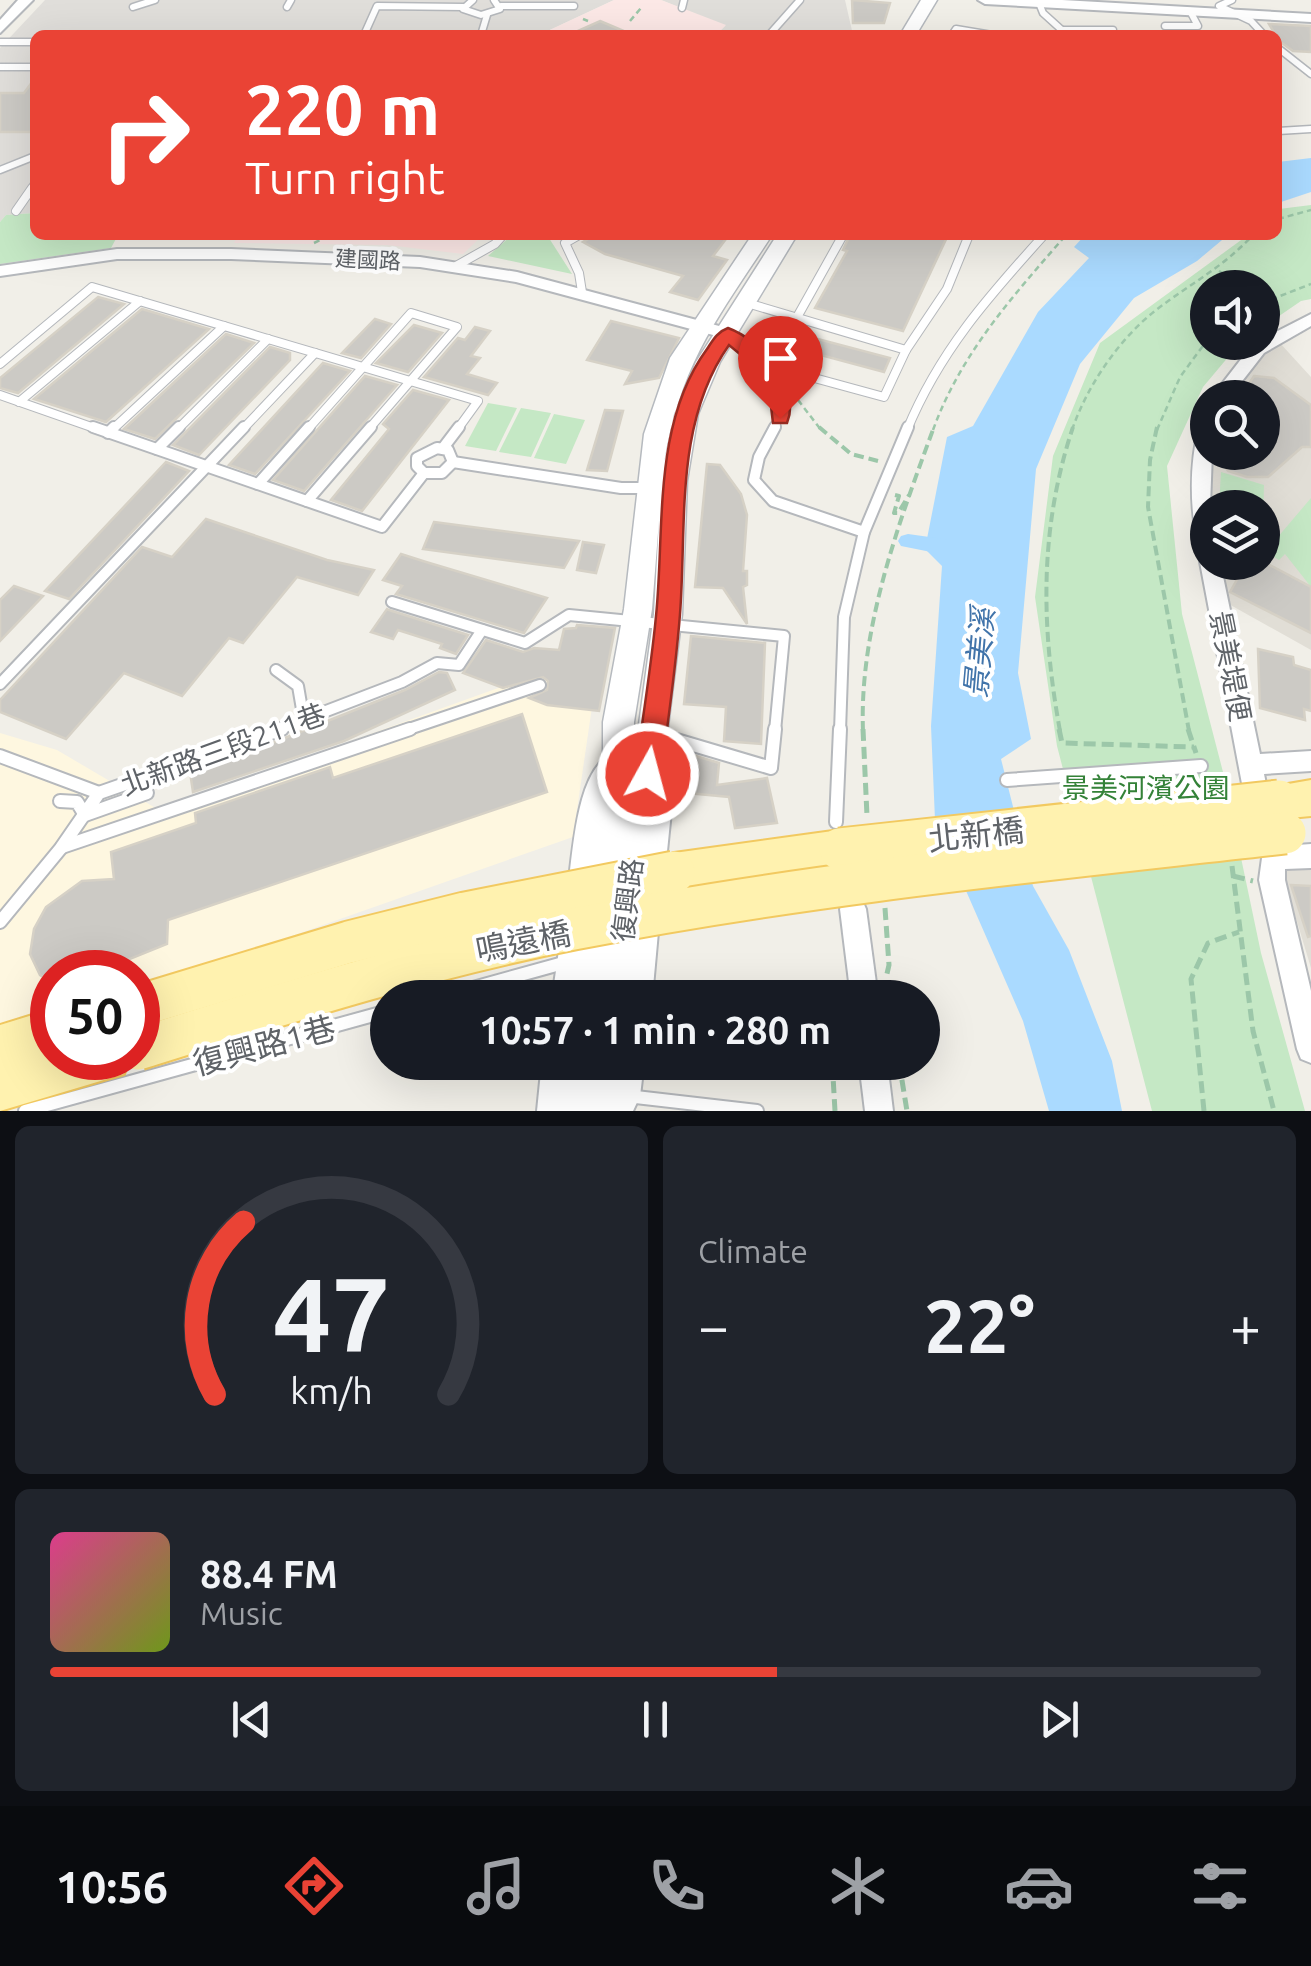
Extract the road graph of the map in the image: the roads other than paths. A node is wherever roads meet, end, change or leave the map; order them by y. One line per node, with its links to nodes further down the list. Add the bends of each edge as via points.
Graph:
1 (26, 0): 19 (street)
2 (155, 0): 13 (lane)
3 (474, 0): 10 (lane)
4 (494, 0): 11 (lane)
5 (800, 0): 22 (lane)
6 (910, 0): 23 (main road)
7 (928, 0): 24 (main road)
8 (985, 0): 9 (street)
9 (1039, 3): 15 (street); 25 (lane)
10 (464, 6): 16 (lane, via 470,14); 20 (lane, via 377,6)
11 (501, 6): 12 (lane); 16 (lane)
12 (574, 6)
13 (133, 7)
14 (1234, 7): 15 (street); 17 (street); 26 (lane)
15 (1190, 11): 18 (lane, via 1198,26)
16 (486, 14): 21 (lane)
17 (1311, 18)
18 (1165, 26)
19 (0, 29)
20 (366, 30)
21 (482, 30)
22 (773, 30)
23 (892, 30)
24 (911, 30)
25 (1063, 30)
26 (1259, 30)
27 (0, 42): 28 (lane)
28 (30, 42)
29 (1282, 51): 32 (lane)
30 (0, 67): 31 (lane)
31 (30, 67)
32 (1311, 74)
33 (1311, 129): 34 (lane)
34 (1282, 132)
35 (30, 158): 36 (lane)
36 (0, 170)
37 (30, 190): 38 (lane)
38 (16, 211)
39 (495, 240): 48 (lane)
40 (563, 240): 47 (lane)
41 (571, 240): 47 (lane)
42 (759, 240): 56 (main road, 復興路)
43 (784, 240): 52 (main road, 復興路)
44 (840, 240): 53 (lane)
45 (967, 240): 58 (lane, via 947,289)
46 (1039, 240): 76 (lane, via 981,304 927,381)
47 (566, 243): 50 (lane)
48 (456, 266): 49 (street, 建國路, via 117,254); 50 (street, 建國路)
49 (0, 270)
50 (582, 292): 56 (street, 建國路)
51 (140, 301): 55 (lane); 60 (lane, via 92,286); 66 (lane)
52 (746, 303): 53 (lane); 56 (main road, 復興路)
53 (796, 319): 58 (lane)
54 (1311, 319): 63 (street, via 1258,349)
55 (224, 326): 57 (lane); 67 (lane)
56 (714, 330): 74 (main road, 復興路, via 674,376); 76 (lane, via 766,366 780,398 780,418 755,460 754,480 773,501); 80 (main road, 復興路, via 686,414 674,482)
57 (268, 339): 59 (lane); 69 (lane)
58 (906, 350): 62 (lane, via 884,397)
59 (315, 353): 61 (lane); 71 (lane)
60 (0, 364)
61 (362, 367): 64 (lane); 64 (lane, via 410,313 457,326); 73 (lane)
62 (807, 376)
63 (1233, 380)
64 (412, 382): 68 (lane, via 478,401); 75 (lane)
65 (0, 396): 66 (lane)
66 (19, 402): 67 (lane)
67 (108, 432): 69 (lane)
68 (443, 448): 70 (lane); 72 (lane, via 420,454 417,466)
69 (157, 449): 71 (lane)
70 (453, 462): 72 (lane, via 442,473); 74 (lane)
71 (205, 466): 73 (lane); 83 (lane)
72 (424, 473): 75 (lane, via 382,526)
73 (258, 484): 75 (lane)
74 (648, 488): 79 (main road, 復興路)
75 (307, 501)
76 (864, 532): 98 (lane, via 844,617)
77 (1215, 580): 97 (street, 景美堤便)
78 (392, 602): 81 (lane)
79 (636, 622): 80 (lane); 81 (lane, via 569,615 525,643); 89 (main road, 復興路)
80 (667, 624): 86 (main road, 復興路); 86 (lane, via 784,636 771,768 673,738)
81 (482, 630): 85 (lane, 北新路三段211巷, via 458,665 437,663)
82 (276, 670): 85 (lane, via 298,686)
83 (0, 684)
84 (540, 685): 99 (lane)
85 (304, 722): 93 (lane, 北新路三段211巷)
86 (652, 738): 91 (main road, 復興路)
87 (0, 756): 93 (lane)
88 (1311, 760): 97 (street, via 1265,762)
89 (614, 764): 103 (street, via 596,787); 106 (main road, 復興路, via 618,790)
90 (1201, 766): 92 (lane)
91 (648, 774): 107 (main road, 復興路); 108 (street, via 661,792)
92 (1007, 780)
93 (99, 792): 96 (lane, 北新路三段211巷)
94 (147, 793): 96 (lane)
95 (60, 801): 96 (lane, via 77,802)
96 (84, 815): 99 (lane, 北新路三段211巷)
97 (1283, 820): 100 (main road, 北新橋, bridge, via 842,885); 113 (street, 景美堤便, via 1272,880)
98 (836, 822)
99 (61, 848): 102 (lane, 北新路三段211巷)
100 (678, 891): 110 (main road, 鳴遠橋, bridge, via 407,928); 112 (main road, 鳴遠橋, bridge)
101 (853, 909): 109 (street)
102 (0, 922)
103 (570, 961): 104 (lane); 105 (street)
104 (502, 980)
105 (567, 980)
106 (592, 980)
107 (617, 980)
108 (640, 980)
109 (872, 980)
110 (160, 1000)
111 (370, 1014): 114 (lane, 復興路1巷)
112 (160, 1041)
113 (1311, 1049)
114 (24, 1066)
115 (554, 1080): 121 (street)
116 (577, 1080): 122 (main road)
117 (611, 1080): 120 (main road)
118 (624, 1080): 120 (street)
119 (881, 1080): 124 (street)
120 (616, 1106): 123 (lane)
121 (551, 1111)
122 (572, 1111)
123 (758, 1111)
124 (879, 1111)

